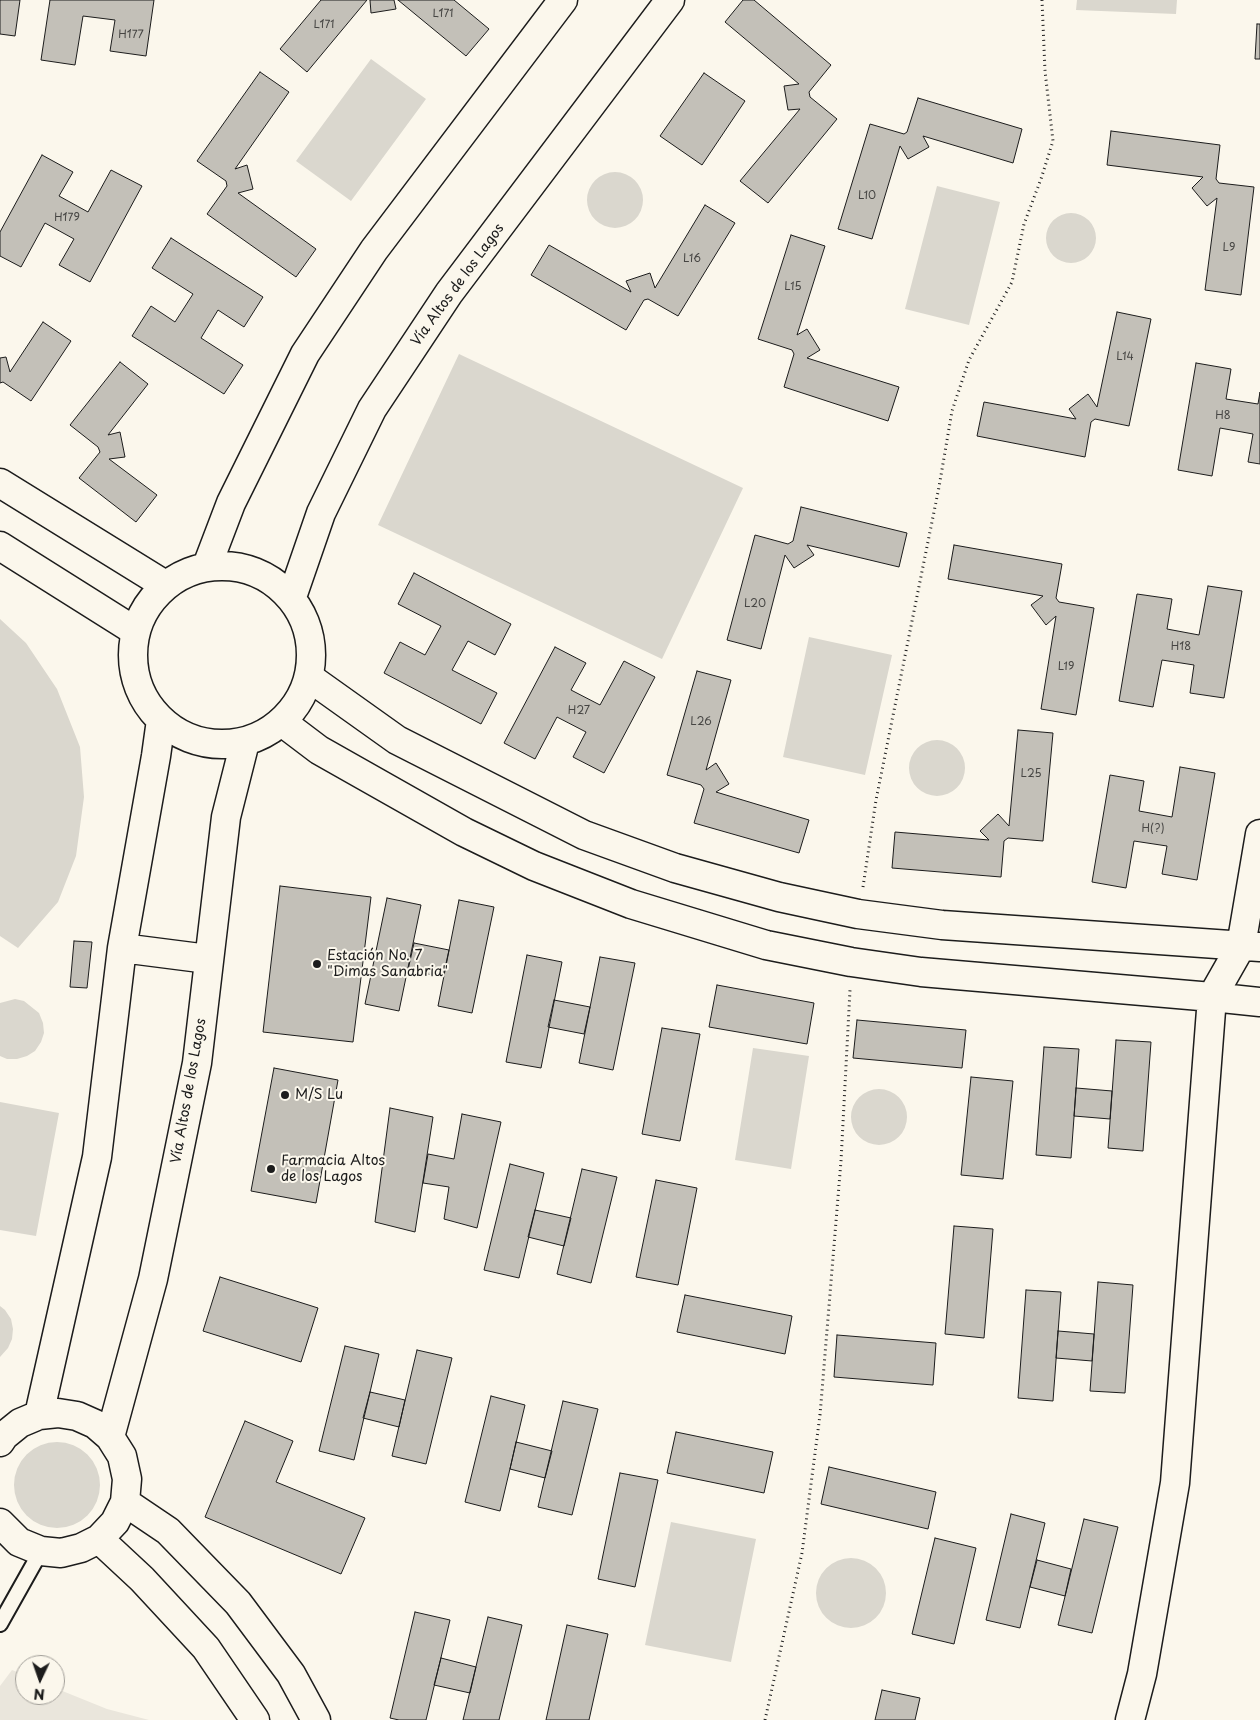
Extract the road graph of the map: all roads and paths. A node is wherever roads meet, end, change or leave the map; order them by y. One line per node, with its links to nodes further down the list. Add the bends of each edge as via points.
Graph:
1 (563, 0): 6 (street, via 374,250 305,354 231,503)
2 (670, 0): 8 (street, Vía Altos de los Lagos, via 449,293 372,408 321,513)
3 (1042, 0): 15 (path, via 1045,71 1053,141 1024,224 1012,282 969,360 952,411 876,800)
4 (0, 483): 7 (street)
5 (0, 546): 9 (street)
6 (207, 566): 7 (street, via 185,573); 8 (street, via 238,566 268,577)
7 (165, 585): 9 (street, via 146,606)
8 (292, 597): 10 (street, via 309,630 313,649)
9 (135, 631): 11 (street, via 132,655 136,679 145,701)
10 (310, 678): 12 (street, via 299,702); 15 (street, via 398,740 584,834 674,868 779,897)
11 (161, 720): 13 (street, via 186,737 215,744); 17 (street)
12 (282, 722): 13 (street); 19 (street, via 319,750 464,832 534,866 631,904 766,945)
13 (245, 742): 18 (street, Vía Altos de los Lagos, via 226,817)
14 (1260, 834): 16 (street)
15 (858, 914): 16 (street, via 942,925)
16 (1250, 946): 20 (street)
17 (122, 948): 18 (street); 22 (street, via 96,1157)
18 (208, 960): 23 (street, Vía Altos de los Lagos, via 197,1063 153,1279)
19 (852, 962): 20 (street, via 921,972); 32 (path, via 841,1161 820,1415 802,1552)
20 (1212, 997): 21 (street); 33 (street, via 1176,1483 1142,1674)
21 (1260, 1002)
22 (39, 1415): 23 (street, via 77,1416 95,1424); 24 (street, via 20,1423)
23 (110, 1437): 25 (street, via 122,1456 127,1479)
24 (0, 1442)
25 (125, 1502): 27 (street, via 115,1522); 31 (street, via 168,1531 238,1603 291,1674)
26 (1, 1526): 28 (street, via 19,1542)
27 (99, 1539): 28 (street, via 62,1553); 30 (street, via 142,1579 206,1648)
28 (41, 1551): 29 (lane)
29 (0, 1624)
30 (255, 1720)
31 (316, 1720)
32 (765, 1720)
33 (1130, 1720)

